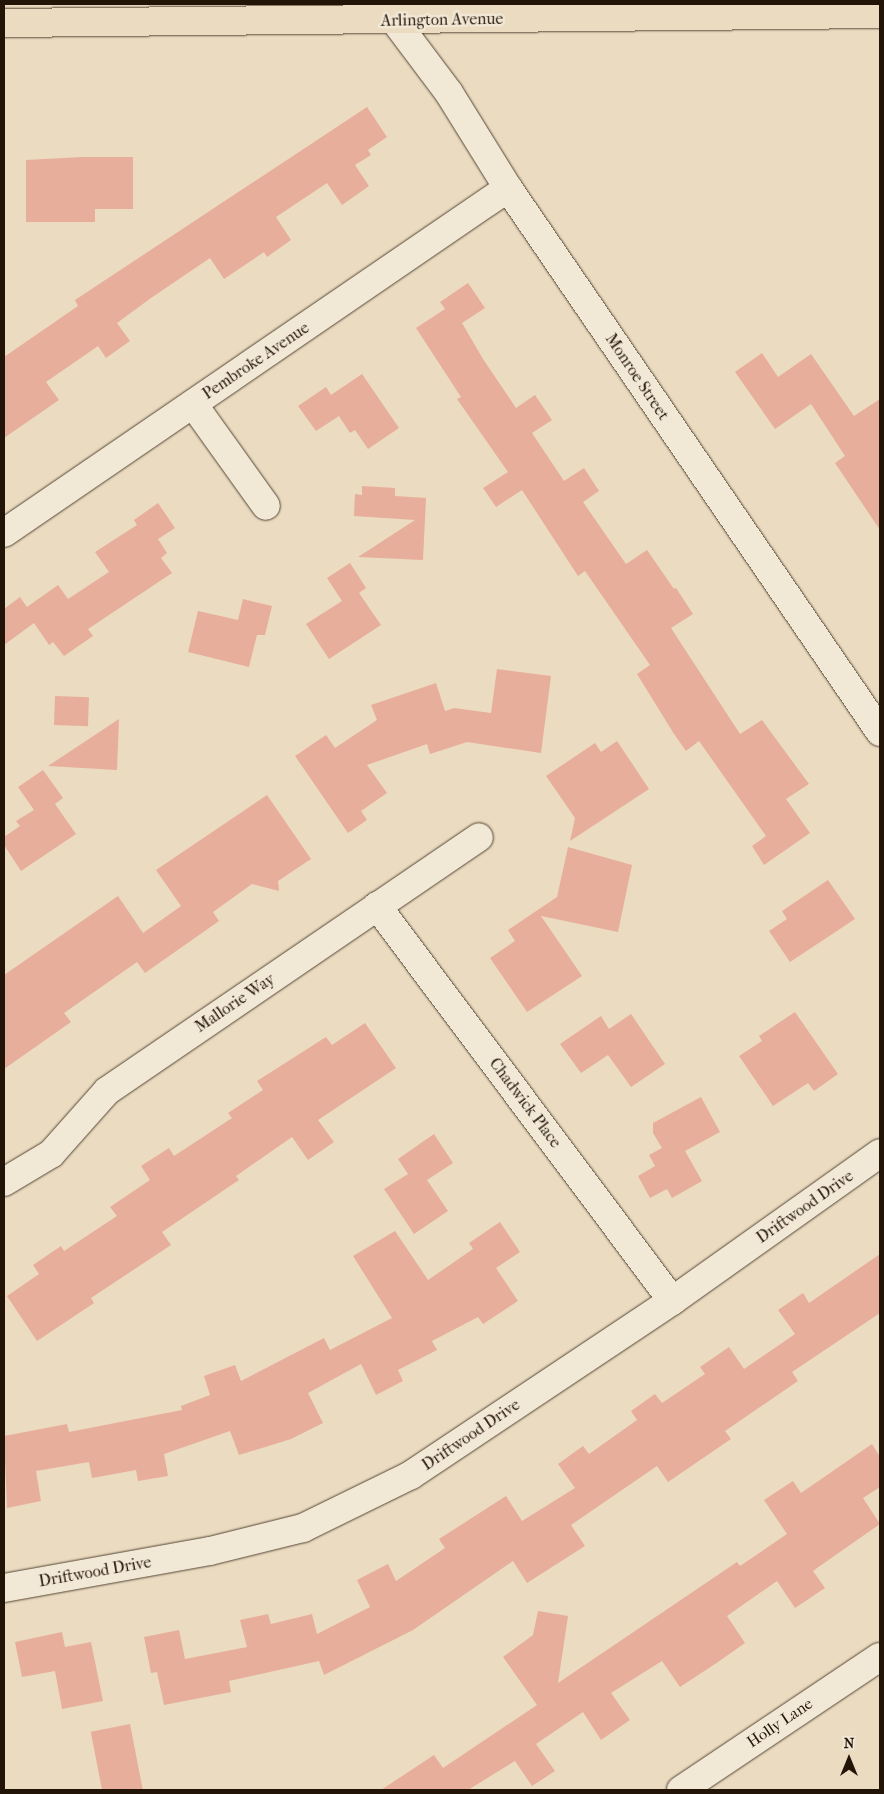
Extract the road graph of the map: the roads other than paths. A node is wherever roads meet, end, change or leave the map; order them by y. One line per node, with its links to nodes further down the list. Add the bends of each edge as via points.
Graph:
1 (395, 9): 3 (main road, Arlington Avenue); 4 (main road, Arlington Avenue); 7 (street, Monroe Street)
2 (761, 9): 3 (main road, Arlington Avenue); 5 (main road, Arlington Avenue)
3 (680, 10)
4 (54, 13): 6 (main road, Arlington Avenue)
5 (880, 14)
6 (4, 23)
7 (508, 188): 8 (street, Pembroke Avenue); 11 (street, Monroe Street)
8 (193, 404): 9 (street); 10 (street, Pembroke Avenue)
9 (266, 506)
10 (4, 533)
11 (880, 732)
12 (479, 837): 13 (street, Mallorie Way)
13 (377, 906): 15 (street, Mallorie Way, via 107,1091 52,1154); 16 (street, Chadwick Place)
14 (880, 1153): 16 (street, Driftwood Drive)
15 (4, 1182)
16 (672, 1301): 17 (street, Driftwood Drive, via 411,1475 303,1528 210,1551)
17 (4, 1588)
18 (880, 1657): 19 (street, Holly Lane)
19 (681, 1790)

